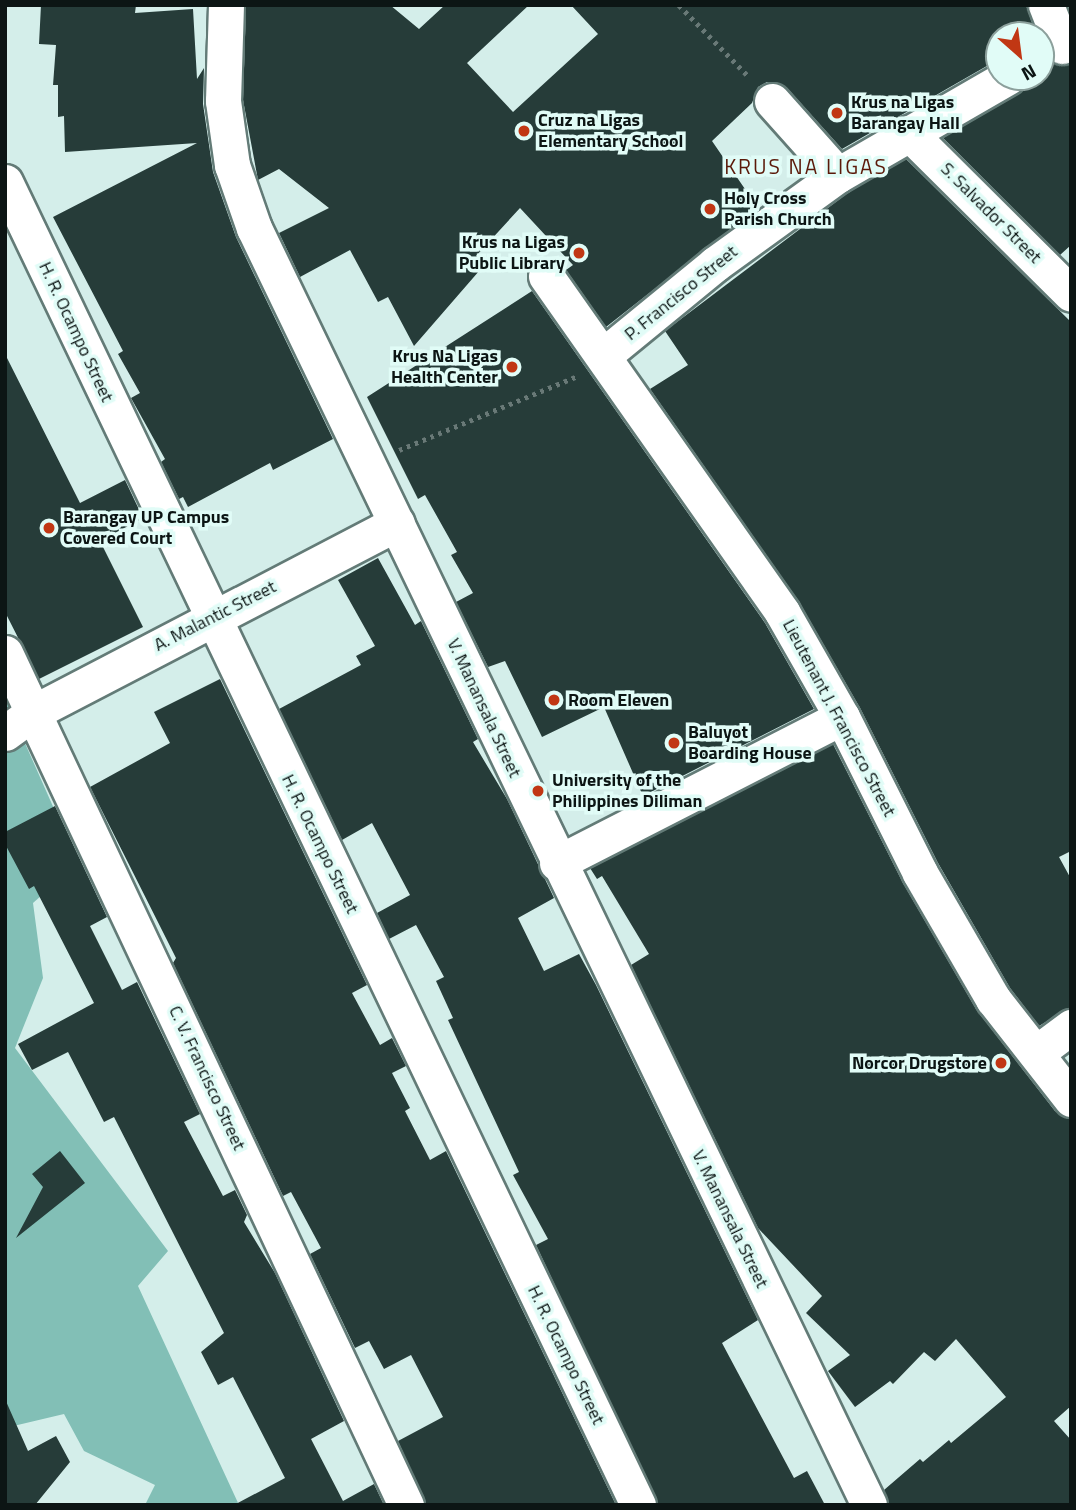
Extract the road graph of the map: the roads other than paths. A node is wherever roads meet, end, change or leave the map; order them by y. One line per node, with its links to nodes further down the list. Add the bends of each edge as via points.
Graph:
1 (226, 5): 12 (street, V. Manansala Street, via 223,101 232,165 254,228)
2 (1046, 5): 3 (street)
3 (1058, 49)
4 (985, 90): 6 (street, P. Francisco Street)
5 (772, 101): 7 (street)
6 (909, 133): 7 (street, P. Francisco Street); 10 (street, S. Salvador Street)
7 (838, 175): 11 (street, P. Francisco Street, via 715,264)
8 (5, 182): 13 (street, H. R. Ocampo Street)
9 (546, 276): 11 (street, Lieutenant J. Francisco Street)
10 (1071, 294)
11 (604, 355): 16 (street, Lieutenant J. Francisco Street, via 782,612)
12 (397, 523): 13 (street, A. Malantic Street); 18 (street, V. Manansala Street)
13 (212, 618): 15 (street, A. Malantic Street); 23 (street, H. R. Ocampo Street)
14 (5, 653): 15 (street, C. V. Francisco Street)
15 (34, 712): 17 (street, A. Malantic Street); 22 (street, C. V. Francisco Street)
16 (842, 717): 18 (street); 20 (street, Lieutenant J. Francisco Street, via 920,873 993,999)
17 (5, 733)
18 (556, 863): 24 (street, V. Manansala Street)
19 (1071, 1027): 20 (street)
20 (1036, 1053): 21 (street, Lieutenant J. Francisco Street)
21 (1071, 1099)
22 (406, 1505)
23 (638, 1505)
24 (869, 1505)

